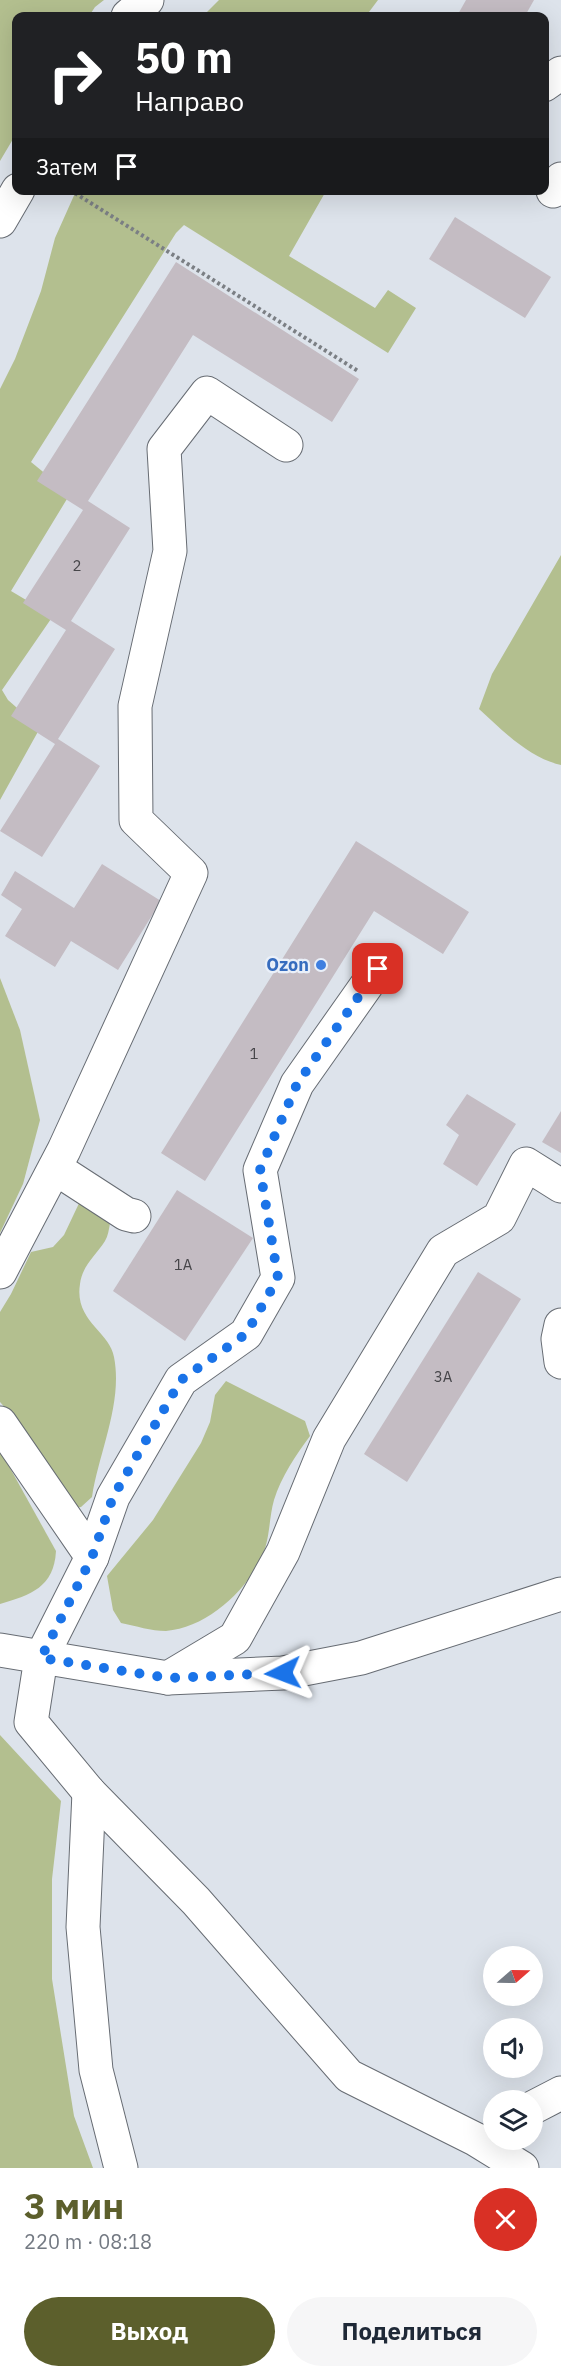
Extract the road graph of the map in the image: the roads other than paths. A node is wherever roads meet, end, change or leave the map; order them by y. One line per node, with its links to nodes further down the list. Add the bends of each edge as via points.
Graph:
1 (147, 0): 2 (street)
2 (133, 12)
3 (15, 195): 4 (street)
4 (0, 221)
5 (286, 445): 7 (street, via 207,393 164,449 170,551 135,706 136,820 191,873)
6 (378, 969): 14 (street, via 297,1084 260,1170 278,1278 246,1334 181,1380 113,1497)
7 (55, 1168): 9 (street); 10 (street)
8 (561, 1185): 18 (street, via 526,1164 499,1218 443,1251 329,1439 283,1552 235,1638)
9 (134, 1216)
10 (0, 1272)
11 (561, 1325): 12 (street)
12 (561, 1362)
13 (0, 1423): 14 (street)
14 (92, 1557): 17 (street)
15 (561, 1594): 18 (street, via 361,1658 283,1673)
16 (0, 1650): 17 (street)
17 (41, 1658): 18 (street); 19 (street, via 32,1722)
18 (168, 1678)
19 (89, 1792): 22 (street, via 196,1901 349,2076); 24 (street, via 83,1927 96,2070)
20 (561, 2093): 21 (street)
21 (543, 2102)
22 (483, 2134)
23 (502, 2150): 25 (street)
24 (121, 2168)
25 (522, 2168)

